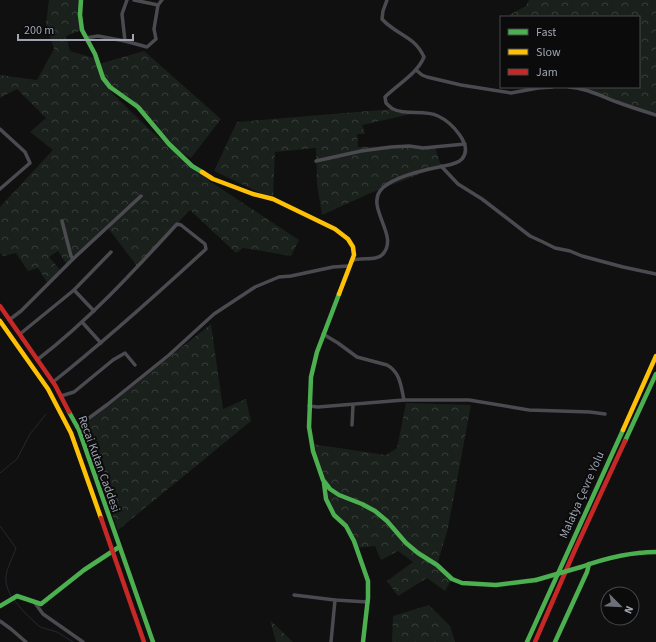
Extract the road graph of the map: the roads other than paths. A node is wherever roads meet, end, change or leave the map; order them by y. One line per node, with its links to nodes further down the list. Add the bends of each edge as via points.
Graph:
1 (81, 0): 7 (main road, via 80,15)
2 (127, 0): 8 (street, via 122,14)
3 (134, 0): 6 (street)
4 (162, 0): 6 (street)
5 (387, 0): 9 (street, via 382,19 420,48 424,57)
6 (158, 5): 8 (street, via 154,29 156,39 147,47)
7 (86, 38): 8 (street, via 98,36); 20 (main road, via 95,54 103,78 110,87 135,104 169,144 192,166 213,179 303,212 335,229 348,239)
8 (125, 41)
9 (416, 70): 10 (street, via 427,77 504,92); 14 (street, via 385,97 386,103 402,112 438,116 456,130)
10 (538, 88)
11 (574, 88): 12 (street, via 590,91)
12 (656, 115)
13 (0, 129): 17 (street, via 25,152 30,163)
14 (465, 144): 15 (street, via 423,148 391,147); 16 (street, via 462,158 454,164)
15 (316, 161)
16 (441, 166): 22 (street, via 415,172 381,190 377,206 387,235 387,246 383,254 376,258); 25 (street, via 458,184 530,236 555,248)
17 (0, 189)
18 (141, 196): 23 (street)
19 (62, 221): 23 (street)
20 (353, 247): 22 (street); 24 (main road, via 354,255)
21 (111, 252): 26 (street)
22 (361, 258): 24 (street, via 356,258)
23 (73, 259): 29 (street)
24 (349, 264): 33 (main road); 46 (street, via 279,277 255,287 209,318 169,355)
25 (656, 274)
26 (74, 290): 28 (street); 32 (street)
27 (0, 306): 29 (main road, Recai Kutan Caddesi)
28 (94, 311): 31 (street); 34 (street, via 177,224 205,244 206,249)
29 (9, 320): 32 (main road, Recai Kutan Caddesi)
30 (0, 321): 49 (main road, Recai Kutan Caddesi, via 48,389 71,433)
31 (82, 322): 34 (street); 36 (street)
32 (20, 334): 36 (main road, Recai Kutan Caddesi)
33 (323, 334): 41 (street, via 357,357 391,367 400,381); 43 (main road, via 311,377)
34 (101, 343): 39 (street)
35 (656, 356): 64 (main road, Malatya Çevre Yolu)
36 (37, 360): 39 (main road, Recai Kutan Caddesi)
37 (135, 366): 40 (street, via 125,353 74,392)
38 (656, 374): 65 (main road, Malatya Çevre Yolu)
39 (53, 382): 40 (main road, Recai Kutan Caddesi)
40 (61, 396): 46 (main road, Recai Kutan Caddesi)
41 (404, 400): 42 (street); 44 (street, via 469,400 529,410)
42 (353, 404): 43 (street); 45 (street)
43 (309, 406): 47 (main road, via 309,427)
44 (605, 414)
45 (352, 425)
46 (77, 427): 48 (main road, Recai Kutan Caddesi)
47 (323, 480): 51 (main road, bridge, via 339,495 375,511 418,553 437,565 452,579 462,583 496,585 528,582); 54 (main road, via 326,499 334,515 346,526 354,541 368,581)
48 (119, 547): 49 (main road); 61 (main road, Recai Kutan Caddesi)
49 (112, 551): 55 (main road, via 46,601 41,604); 60 (main road, Recai Kutan Caddesi)
50 (656, 552): 51 (main road, via 634,553)
51 (588, 564): 66 (main road, via 587,572)
52 (294, 596): 53 (street)
53 (335, 600): 54 (street); 62 (street)
54 (368, 602): 63 (main road)
55 (35, 603): 56 (main road, via 16,596); 59 (street, via 43,614)
56 (0, 606)
57 (0, 621): 58 (street)
58 (26, 642)
59 (83, 642)
60 (144, 642)
61 (153, 642)
62 (331, 642)
63 (363, 642)
64 (527, 642)
65 (535, 642)
66 (554, 642)

